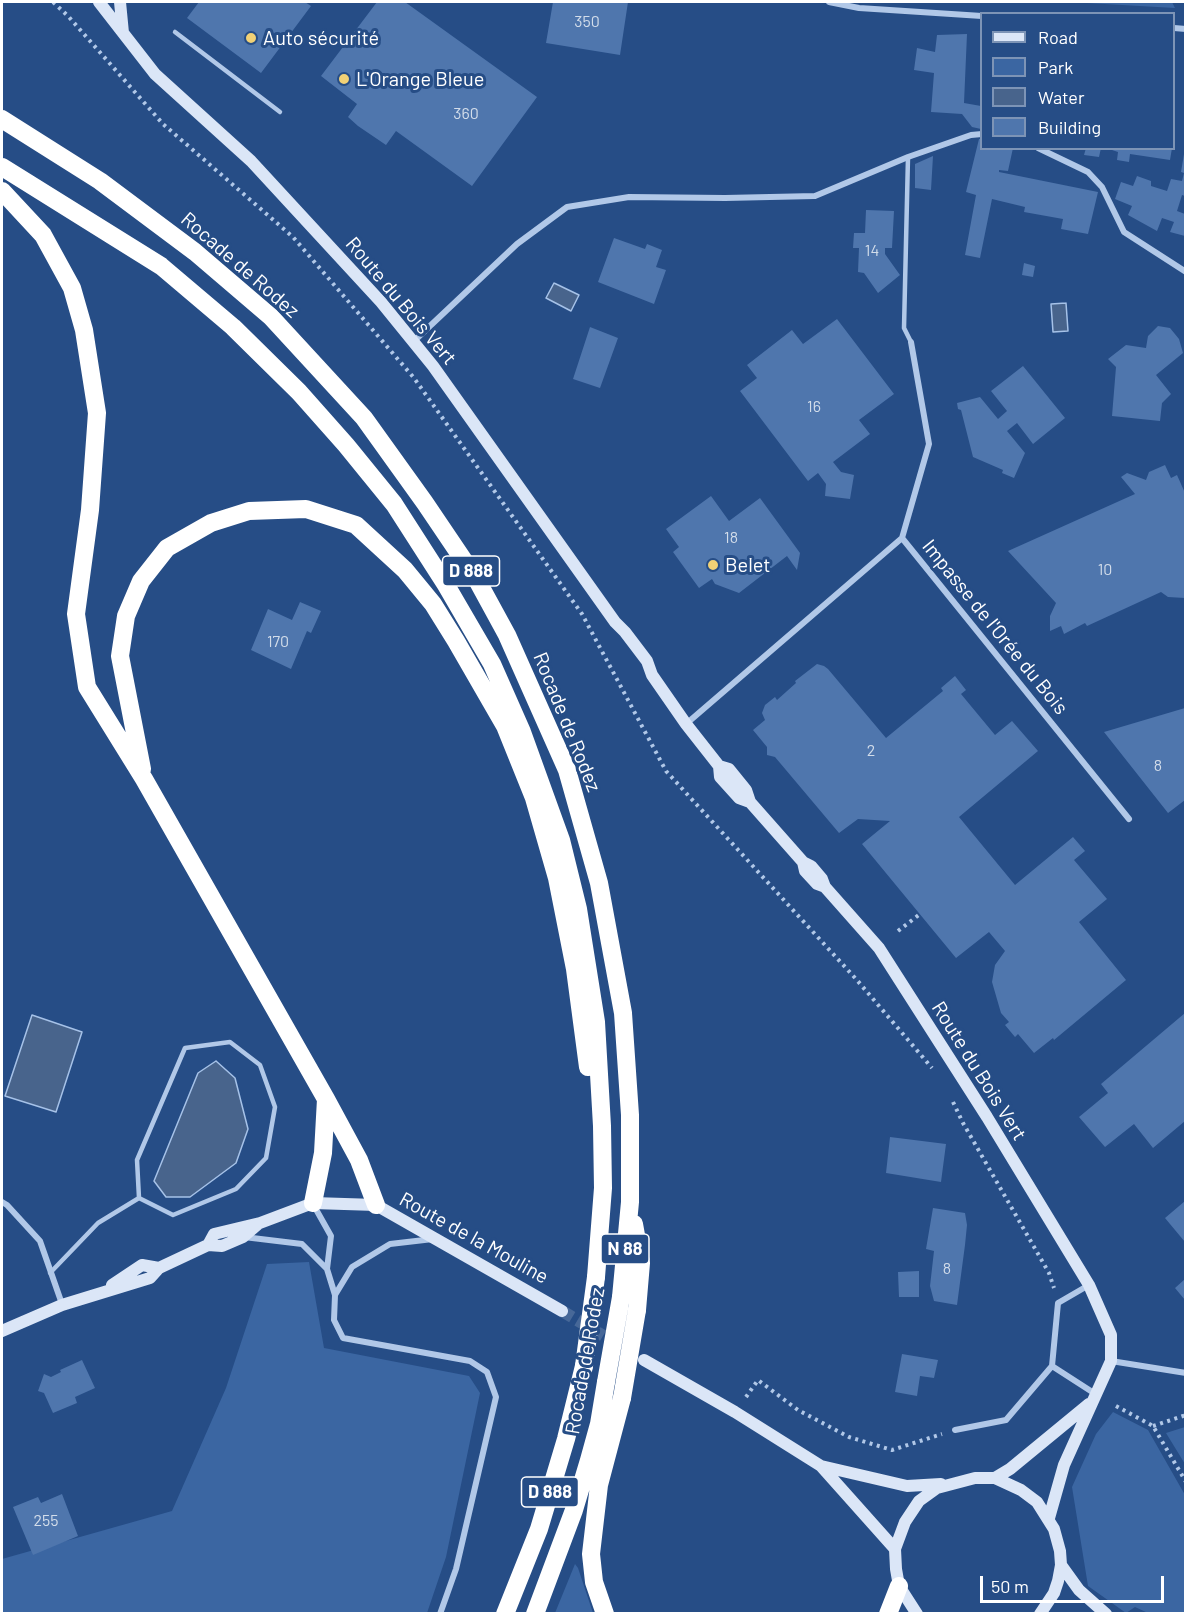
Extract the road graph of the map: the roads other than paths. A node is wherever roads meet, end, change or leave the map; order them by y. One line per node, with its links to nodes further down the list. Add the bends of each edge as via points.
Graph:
1 (99, 2): 6 (street, Route du Bois Vert)
2 (120, 2): 6 (street)
3 (829, 2): 4 (street, via 859,8)
4 (980, 16)
5 (176, 32): 7 (lane)
6 (123, 34): 15 (street, Route du Bois Vert, via 155,74 251,160)
7 (280, 112)
8 (2, 119): 25 (highway, Rocade de Rodez / D 888, via 99,181 195,252 271,317 364,418 477,580 507,635 567,770 599,883 623,1013 630,1115)
9 (980, 134): 11 (street)
10 (1042, 150): 14 (street, via 1088,172 1102,187 1124,232)
11 (908, 157): 15 (street, via 815,196 628,197 567,207 517,244); 16 (lane, via 904,328)
12 (2, 167): 22 (highway, Rocade de Rodez / D 888, via 161,266 232,327 346,445 394,504 446,585 492,664 522,732 561,840 578,909 596,1022)
13 (2, 191): 19 (highway, via 43,235 72,288 84,330 97,413 90,510 76,614 87,687)
14 (1185, 272)
15 (413, 342): 18 (street, Route du Bois Vert, via 615,622 620,637 644,671 652,675)
16 (911, 342): 17 (street, via 929,444)
17 (902, 538): 18 (street, Impasse de l'Orée du Bois); 20 (street, Impasse de l'Orée du Bois)
18 (686, 724): 35 (street, Route du Bois Vert, via 719,766 720,777 739,798 750,802 803,862 805,871 817,884 825,886 879,948)
19 (144, 779): 21 (highway); 22 (highway, via 120,656 129,607 141,581 167,548 211,523 249,511 306,508 356,525 405,570 433,604 505,726 534,798 557,878 575,969 587,1065)
20 (1129, 819)
21 (326, 1099): 26 (highway, via 323,1153); 27 (highway, via 360,1160)
22 (602, 1126): 34 (highway, Rocade de Rodez / D 888, via 603,1188)
23 (139, 1198): 23 (lane, via 137,1160 185,1048 230,1042 260,1065 275,1107 266,1158 236,1189 174,1215); 33 (lane, via 98,1223)
24 (2, 1202): 33 (street, via 40,1241)
25 (630, 1202): 56 (highway, Rocade de Rodez / N 88, bridge, via 621,1297 599,1424 580,1490); 57 (highway, bridge, via 641,1263 637,1310 622,1398 599,1485 591,1554 594,1582)
26 (313, 1203): 27 (street, Route de la Mouline); 28 (street, Route de la Mouline); 32 (street, via 331,1236)
27 (376, 1205): 30 (street, Route de la Mouline)
28 (260, 1223): 29 (street, Route de la Mouline); 31 (street, Route de la Mouline, via 214,1234)
29 (243, 1237): 31 (street, Route de la Mouline, via 222,1246); 32 (street, via 303,1244)
30 (436, 1239): 36 (street, via 390,1244 352,1267); 38 (street, Route de la Mouline)
31 (208, 1245): 37 (street, Route de la Mouline, via 159,1268 142,1264 104,1291)
32 (327, 1269): 36 (street)
33 (51, 1273): 37 (street)
34 (596, 1277): 42 (highway, Rocade de Rodez / N 88, bridge)
35 (1089, 1285): 41 (street, Route du Bois Vert, via 1111,1335); 43 (street, via 1058,1303)
36 (335, 1295): 54 (street, via 334,1320 343,1338 470,1361 487,1372 496,1396 456,1569)
37 (62, 1305): 39 (street, Route de la Mouline)
38 (562, 1311)
39 (2, 1330)
40 (644, 1360): 47 (street)
41 (1111, 1361): 44 (street); 45 (street)
42 (584, 1366): 55 (highway, Rocade de Rodez / D 888, via 539,1529)
43 (1052, 1366): 45 (street); 46 (street, via 1006,1420)
44 (1185, 1373)
45 (1095, 1398): 48 (street); 50 (street, via 1058,1480)
46 (955, 1430)
47 (821, 1466): 49 (street, via 907,1486); 51 (street)
48 (995, 1478): 49 (street); 50 (street, via 1021,1490)
49 (948, 1484): 51 (street, via 926,1496 912,1510)
50 (1049, 1518): 52 (street, via 1058,1540)
51 (895, 1549): 53 (street)
52 (1061, 1565): 60 (street, via 1054,1593); 61 (street, via 1079,1590)
53 (899, 1586): 58 (highway); 59 (street)
54 (440, 1614)
55 (505, 1614)
56 (535, 1614)
57 (605, 1614)
58 (888, 1614)
59 (917, 1614)
60 (1040, 1614)
61 (1106, 1614)

